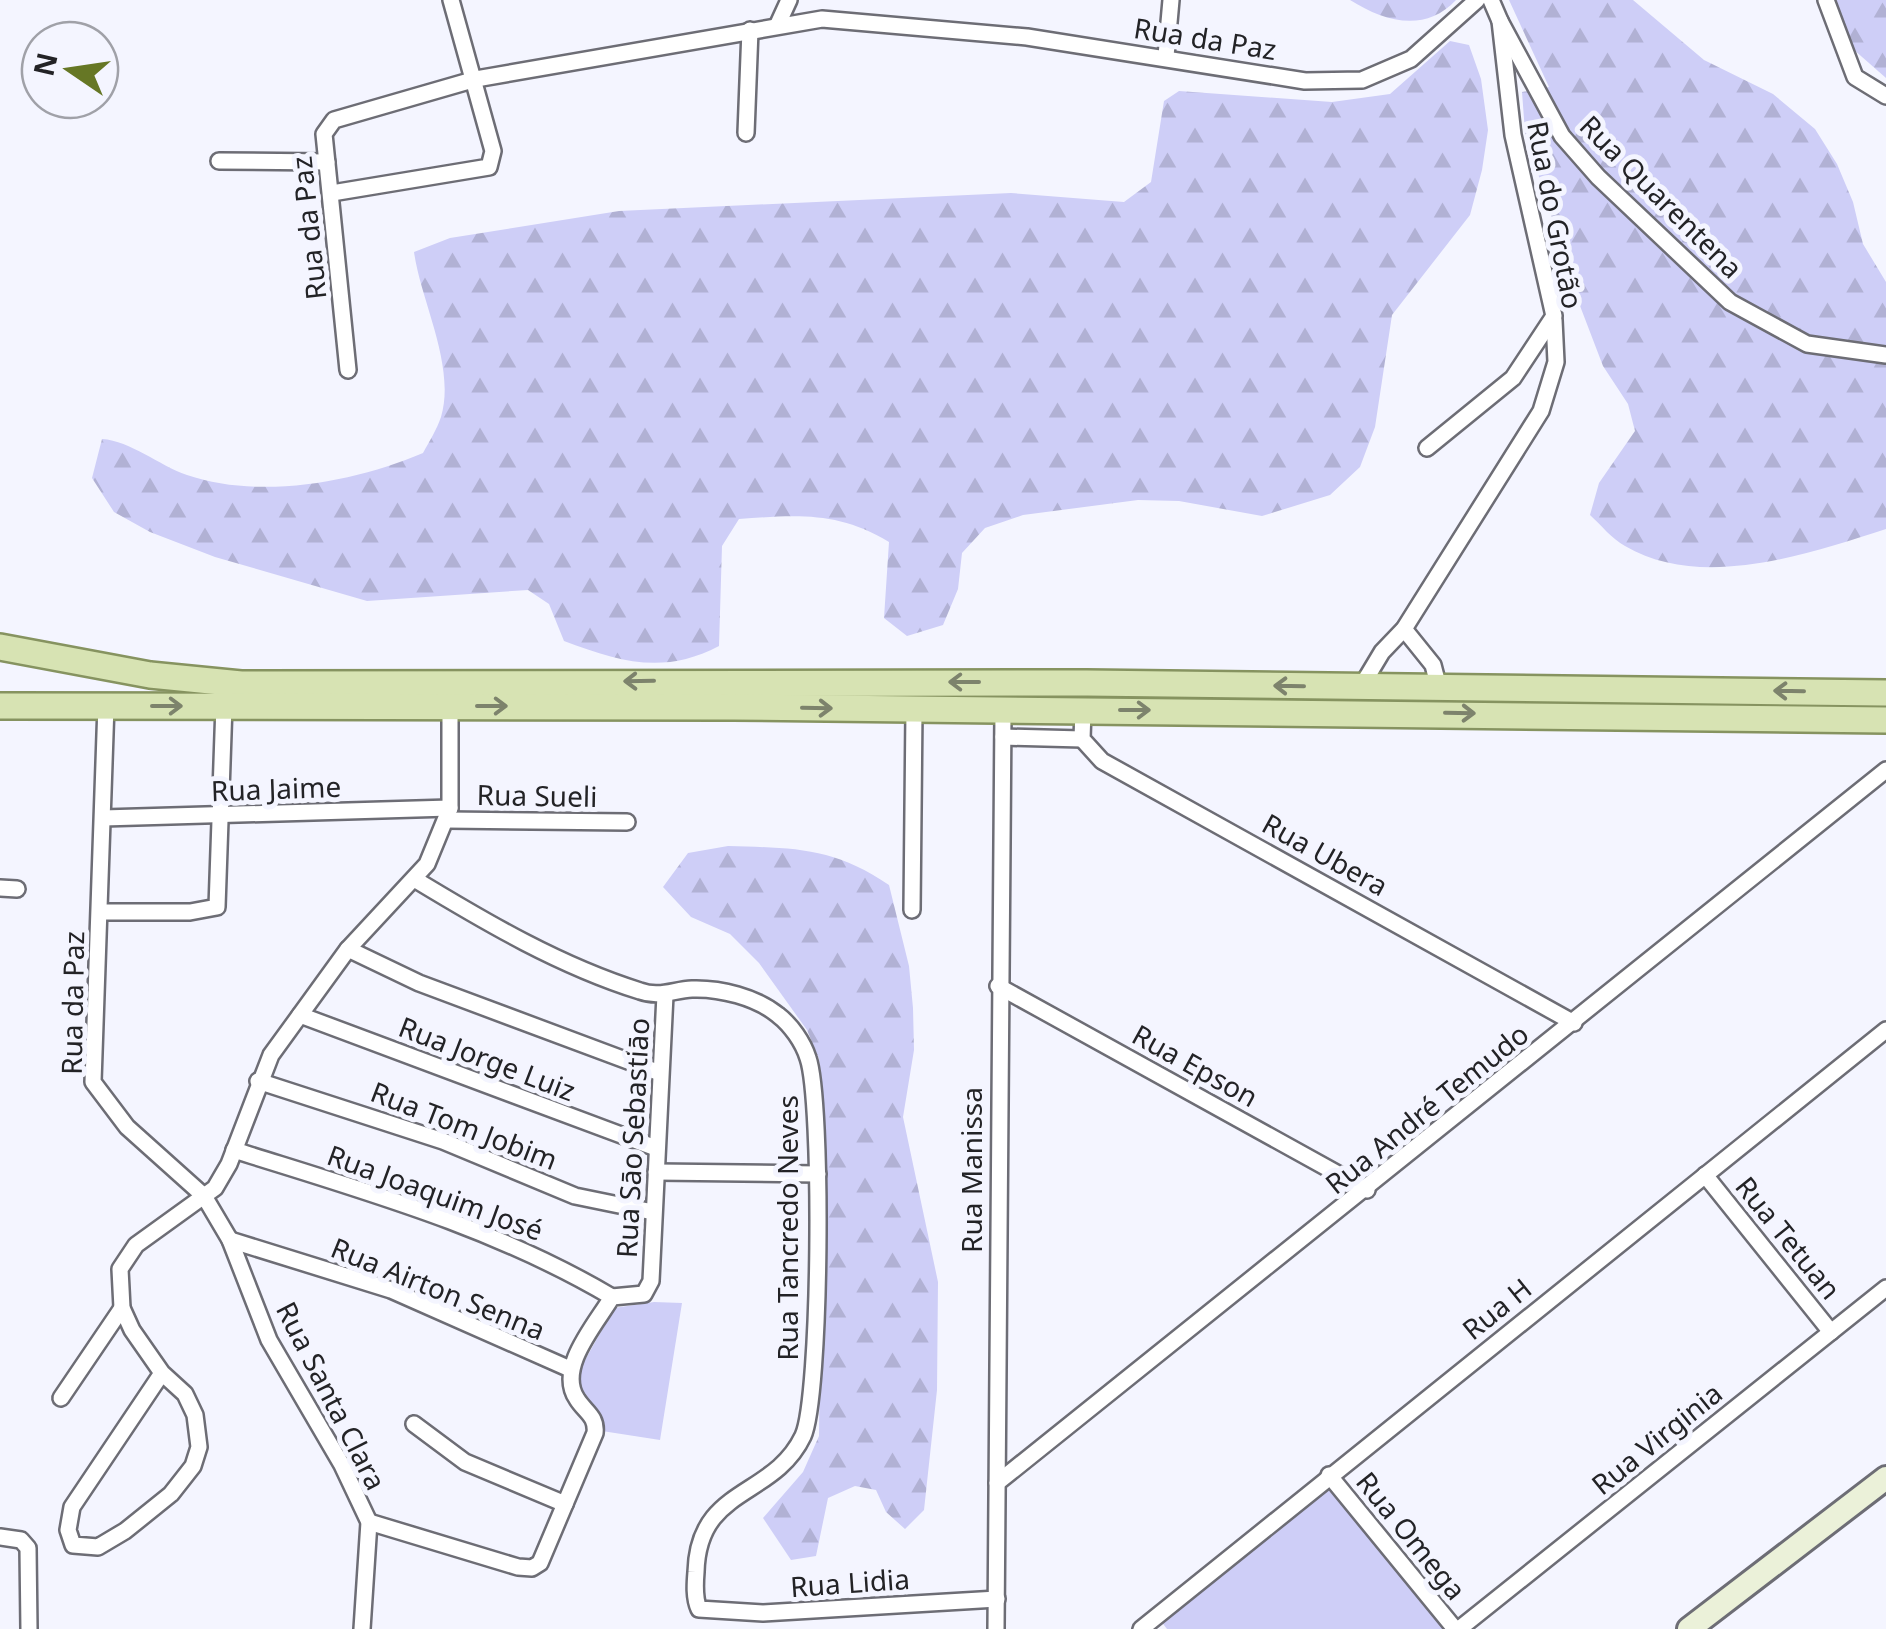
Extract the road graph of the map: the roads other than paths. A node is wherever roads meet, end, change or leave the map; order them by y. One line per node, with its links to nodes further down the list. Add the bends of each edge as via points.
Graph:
1 (451, 0): 11 (street)
2 (789, 0): 8 (street)
3 (1172, 0): 10 (street)
4 (1477, 0): 10 (street, Rua da Paz, via 1410,59 1362,80 1305,81)
5 (1492, 0): 7 (street, Rua do Grotão)
6 (1826, 0): 12 (street, via 1855,77)
7 (1500, 21): 17 (street, Rua do Grotão, via 1513,135); 18 (street, Rua Quarentena, via 1562,136 1730,302 1808,344)
8 (778, 24): 9 (street, Rua da Paz); 10 (street, Rua da Paz, via 874,21)
9 (750, 30): 11 (street, Rua da Paz); 13 (street)
10 (1166, 56)
11 (476, 79): 15 (street, Rua da Paz, via 334,120 324,134); 16 (street, via 493,151 488,167)
12 (1886, 96)
13 (746, 134)
14 (219, 161): 15 (street)
15 (327, 162): 16 (street, Rua da Paz)
16 (332, 193): 19 (street, Rua da Paz)
17 (1554, 316): 20 (street, Rua do Grotão, via 1514,378); 21 (street, via 1556,362 1541,411)
18 (1886, 355)
19 (348, 370)
20 (1428, 448)
21 (1404, 629): 23 (street); 24 (street, via 1433,665)
22 (0, 648): 23 (main road, one-way to 22, via 241,684)
23 (1361, 687): 24 (main road)
24 (1439, 688): 25 (main road, one-way to 24)
25 (1886, 693)
26 (224, 704): 27 (main road, one-way to 26); 29 (main road); 38 (street)
27 (106, 705): 28 (main road); 39 (street, Rua da Paz)
28 (0, 706)
29 (450, 706): 30 (main road, one-way to 30); 37 (street)
30 (914, 710): 32 (main road); 44 (street)
31 (1083, 710): 32 (main road); 33 (main road, one-way to 33); 35 (street)
32 (1003, 711): 34 (street, Rua Manissa)
33 (1886, 720)
34 (1003, 737): 35 (street); 47 (street, Rua Manissa)
35 (1082, 739): 50 (street, Rua Ubera, via 1102,761)
36 (1886, 770): 50 (street, Rua André Temudo)
37 (449, 814): 38 (street, Rua Jaime); 40 (street, Rua Sueli); 41 (street)
38 (222, 816): 39 (street, Rua Jaime); 45 (street, via 217,906)
39 (103, 818): 45 (street, Rua da Paz)
40 (627, 822)
41 (416, 880): 46 (street); 48 (street, Rua Tancredo Neves, via 515,939)
42 (0, 888): 43 (street)
43 (18, 889)
44 (912, 910)
45 (100, 912): 60 (street, Rua da Paz, via 93,1082 107,1106)
46 (348, 949): 49 (street); 52 (street, via 419,984)
47 (998, 986): 59 (street, Rua Epson); 73 (street, Rua Manissa)
48 (665, 995): 52 (street, Rua Sāo Sebastiāo); 57 (street, Rua Tancredo Neves, via 727,992 776,1014 793,1030 812,1075)
49 (300, 1015): 53 (street); 54 (street, Rua Jorge Luiz)
50 (1574, 1022): 59 (street, Rua André Temudo)
51 (1886, 1030): 58 (street, Rua H)
52 (660, 1073): 54 (street, Rua Sāo Sebastiāo)
53 (258, 1081): 55 (street); 61 (street, Rua Tom Jobim, via 443,1141 575,1196)
54 (656, 1148): 56 (street, Rua Sāo Sebastiāo)
55 (234, 1150): 60 (street, via 222,1178); 64 (street, Rua Joaquim José, via 479,1230)
56 (656, 1172): 57 (street); 61 (street, Rua Sāo Sebastiāo)
57 (818, 1174): 78 (street, Rua Tancredo Neves, via 812,1403 802,1438 771,1473 712,1517 700,1536 696,1602)
58 (1705, 1175): 66 (street, Rua Tetuan); 71 (street, Rua H)
59 (1367, 1190): 73 (street, Rua André Temudo)
60 (204, 1196): 62 (street, Rua Santa Clara); 65 (street, via 124,1259 118,1282)
61 (653, 1212): 64 (street, Rua Sāo Sebastiāo, via 648,1289)
62 (230, 1240): 67 (street, Rua Airton Senna, via 391,1290); 75 (street, Rua Santa Clara, via 269,1340)
63 (1886, 1288): 66 (street, Rua Virginia)
64 (612, 1297): 67 (street, Rua Sāo Sebastiāo)
65 (122, 1308): 68 (street); 69 (street)
66 (1831, 1332): 85 (street, Rua Virginia)
67 (570, 1369): 74 (street, via 572,1390 595,1433)
68 (162, 1372): 68 (street, via 195,1415 199,1447 193,1466 125,1532 86,1548 70,1540 72,1507)
69 (61, 1398)
70 (414, 1424): 74 (street, via 465,1462)
71 (1329, 1475): 80 (street, Rua H); 85 (street, Rua Omega)
72 (1886, 1478): 86 (main road)
73 (996, 1482): 77 (street, Rua Manissa)
74 (566, 1504): 75 (street, via 532,1568)
75 (369, 1522): 82 (street, Rua Santa Clara)
76 (7, 1537): 81 (street, via 28,1548)
77 (997, 1599): 79 (street, Rua Lidia); 83 (street, Rua Manissa)
78 (706, 1613): 79 (street, Rua Lidia)
79 (764, 1621)
80 (1162, 1622): 84 (street, Rua H)
81 (28, 1629)
82 (362, 1629)
83 (996, 1629)
84 (1141, 1629)
85 (1457, 1629)
86 (1689, 1629)

